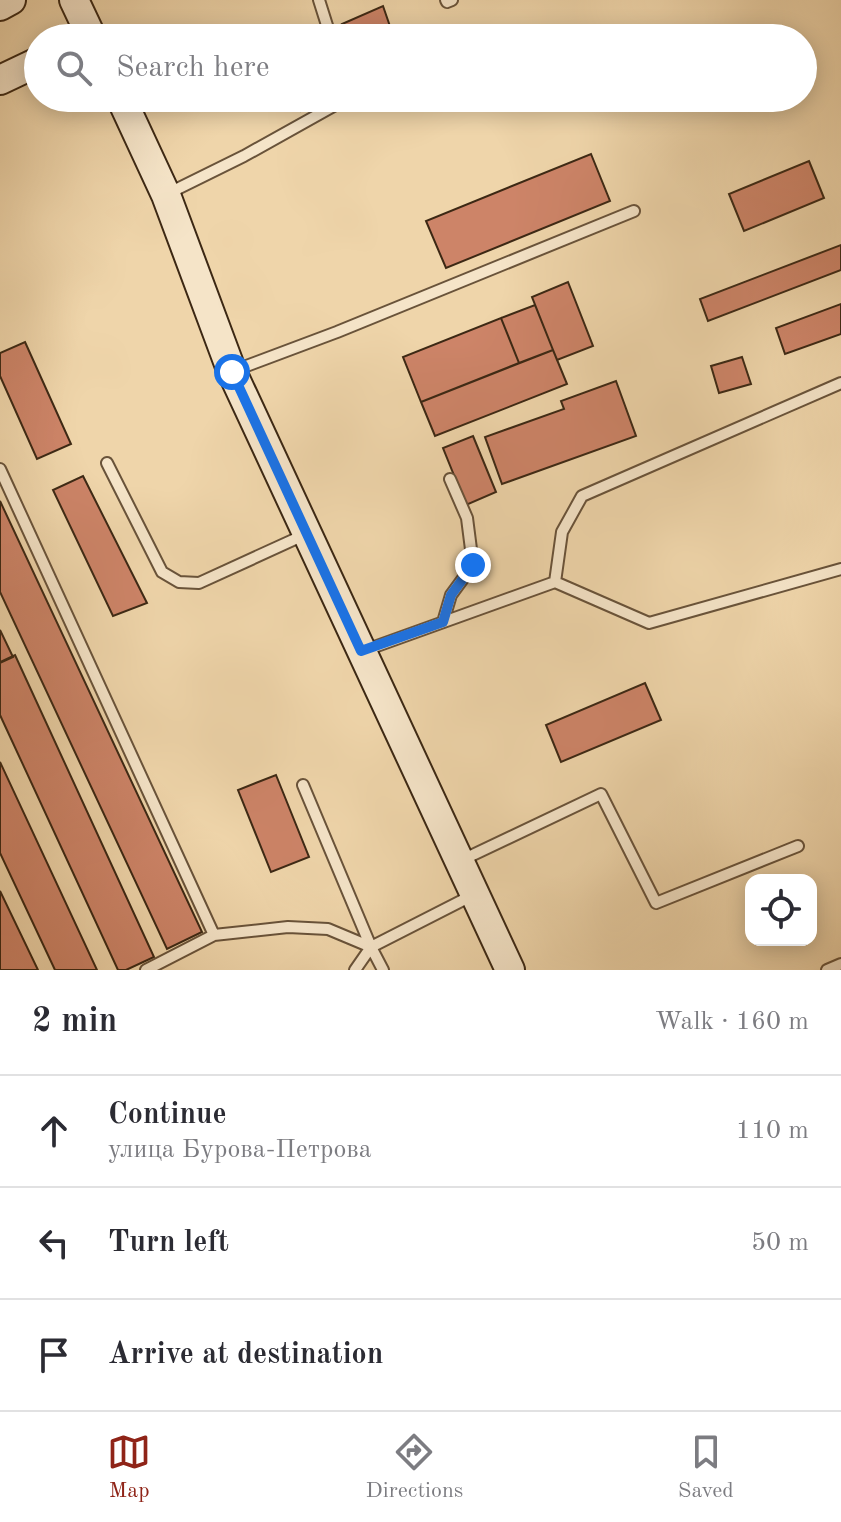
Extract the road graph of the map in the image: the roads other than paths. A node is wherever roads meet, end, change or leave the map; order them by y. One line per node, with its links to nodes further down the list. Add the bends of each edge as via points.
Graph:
1 (11, 0): 6 (main road)
2 (74, 0): 7 (main road)
3 (319, 0): 8 (lane)
4 (446, 0): 5 (lane)
5 (452, 0)
6 (0, 6)
7 (84, 24)
8 (327, 24)
9 (24, 69): 10 (main road)
10 (0, 80)
11 (127, 112): 13 (main road)
12 (323, 112): 13 (lane)
13 (166, 195): 15 (main road)
14 (634, 211): 15 (lane)
15 (232, 372): 20 (main road)
16 (841, 383): 22 (lane, via 582,496 562,532)
17 (107, 463): 20 (lane, via 162,572 179,582 199,583)
18 (0, 469): 29 (lane)
19 (450, 479): 23 (lane, via 467,518 473,565 451,595)
20 (305, 535): 24 (main road)
21 (841, 569): 22 (lane, via 649,623)
22 (555, 582): 23 (lane)
23 (443, 622): 24 (lane)
24 (361, 651): 27 (main road)
25 (303, 785): 30 (lane)
26 (798, 846): 27 (lane, via 656,903 601,794)
27 (458, 862): 28 (main road)
28 (475, 894): 30 (lane); 35 (main road)
29 (214, 935): 30 (lane, via 288,927 328,929); 32 (lane)
30 (371, 947): 33 (lane); 34 (lane)
31 (841, 964): 36 (lane)
32 (146, 970)
33 (355, 970)
34 (383, 970)
35 (510, 970)
36 (827, 970)

